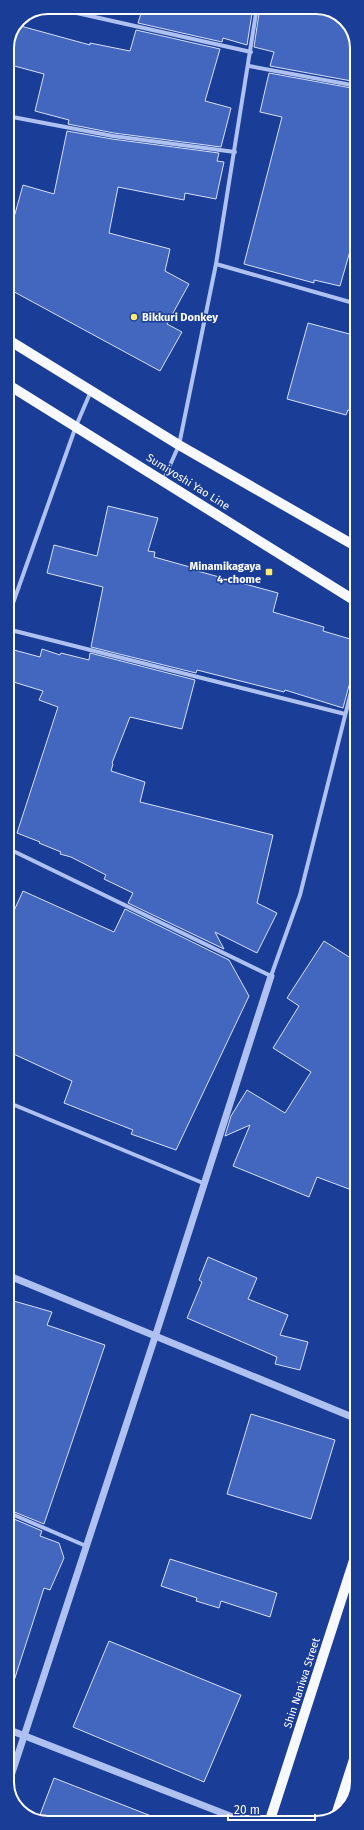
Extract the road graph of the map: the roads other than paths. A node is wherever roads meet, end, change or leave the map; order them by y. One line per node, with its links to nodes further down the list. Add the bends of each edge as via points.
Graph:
1 (81, 14): 3 (street)
2 (256, 14): 3 (street)
3 (251, 52): 4 (street)
4 (249, 66): 5 (street); 7 (street)
5 (350, 85)
6 (14, 117): 7 (street, via 113,136)
7 (235, 152): 8 (street)
8 (216, 264): 9 (street); 14 (street)
9 (350, 302)
10 (14, 344): 12 (main road)
11 (14, 388): 13 (main road, Sumiyoshi Yao Line)
12 (91, 391): 13 (street); 14 (main road)
13 (76, 426): 15 (main road, Sumiyoshi Yao Line); 18 (street)
14 (179, 445): 15 (street); 16 (main road)
15 (163, 481): 17 (main road, Sumiyoshi Yao Line)
16 (350, 543)
17 (350, 598)
18 (14, 600)
19 (14, 631): 21 (street)
20 (350, 693): 21 (street)
21 (344, 714): 23 (street, via 300,895)
22 (14, 851): 23 (street)
23 (271, 976): 25 (street)
24 (14, 1105): 25 (street)
25 (203, 1183): 27 (street)
26 (14, 1278): 27 (street)
27 (155, 1338): 28 (street); 30 (street)
28 (350, 1416)
29 (14, 1515): 30 (street)
30 (86, 1546): 33 (street)
31 (350, 1573): 38 (main road, Shin Naniwa Street)
32 (14, 1732): 33 (street)
33 (24, 1736): 34 (street); 37 (street)
34 (14, 1767)
35 (350, 1772): 36 (main road)
36 (338, 1808)
37 (230, 1816)
38 (272, 1816)

